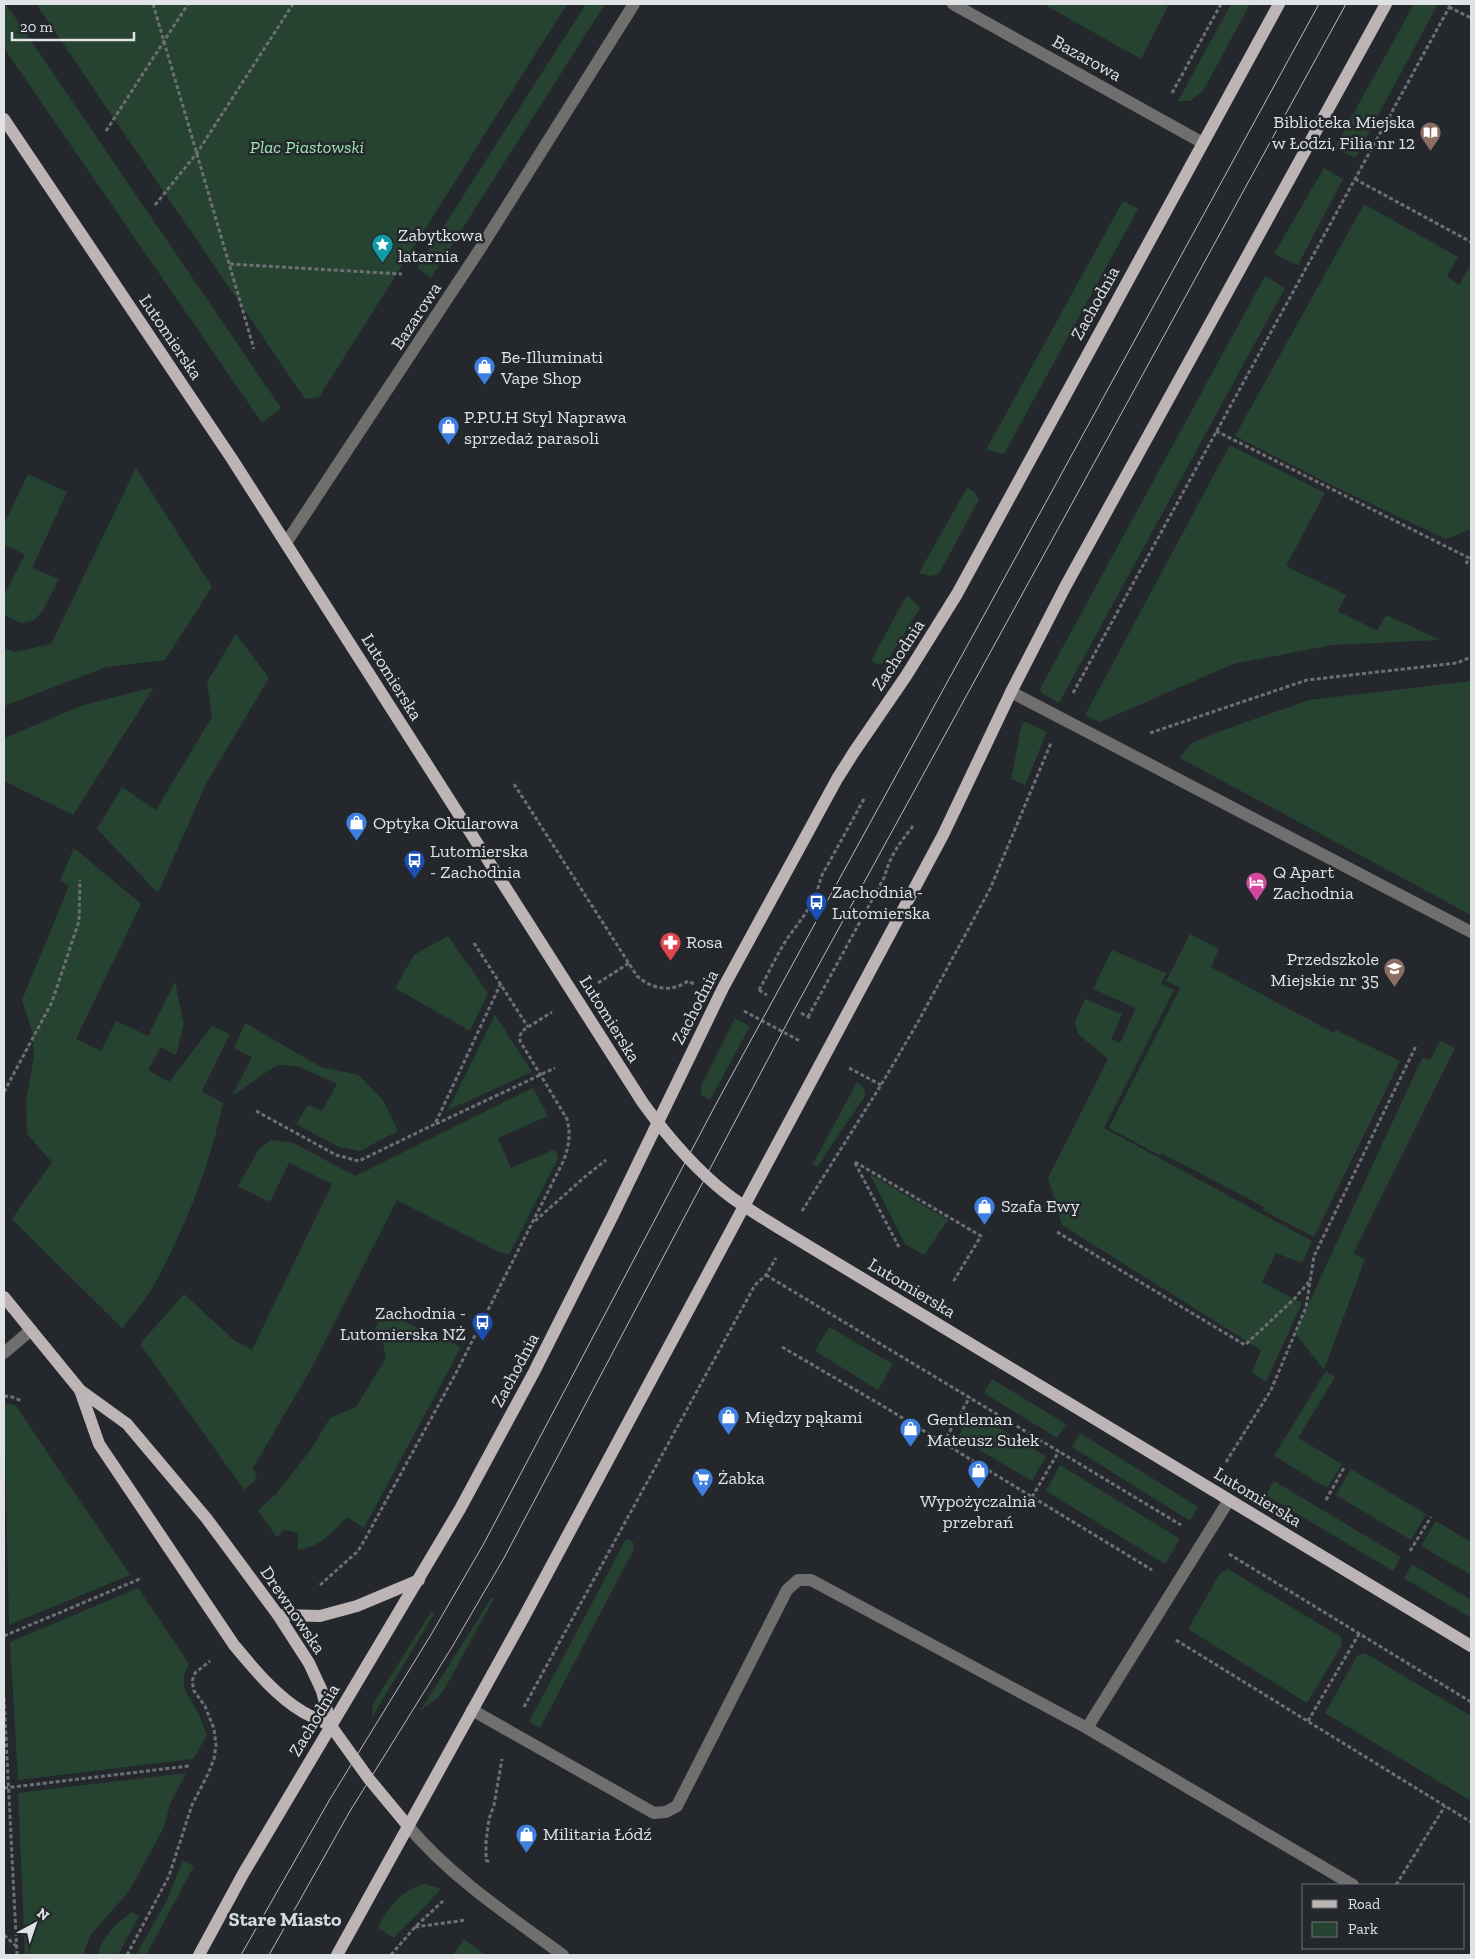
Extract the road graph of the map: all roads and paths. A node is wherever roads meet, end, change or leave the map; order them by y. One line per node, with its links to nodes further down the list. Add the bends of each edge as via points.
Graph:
1 (153, 4): 11 (path)
2 (188, 4): 11 (path)
3 (293, 4): 16 (path)
4 (634, 4): 24 (street, Bazarowa, via 475,258)
5 (953, 4): 12 (street, Bazarowa)
6 (1221, 4): 12 (path)
7 (1279, 4): 15 (main road, Zachodnia)
8 (1386, 4): 27 (main road)
9 (1450, 5): 10 (path); 17 (path)
10 (1471, 18)
11 (164, 41): 14 (path); 16 (path)
12 (1159, 118): 15 (street, Bazarowa)
13 (4, 119): 24 (main road, Lutomierska)
14 (106, 131)
15 (1203, 143): 55 (main road, Zachodnia, via 957,594 837,779 723,988)
16 (197, 153): 18 (path); 20 (path)
17 (1355, 179): 19 (path); 23 (path)
18 (155, 205)
19 (1471, 242)
20 (230, 264): 21 (path); 22 (path)
21 (402, 274)
22 (254, 349)
23 (1216, 432): 25 (path, via 1469,558); 28 (path)
24 (286, 544): 55 (main road, Lutomierska)
25 (1466, 564)
26 (1471, 657): 29 (path, via 1457,663 1307,680)
27 (1011, 692): 28 (street); 59 (main road, via 943,835)
28 (1061, 718): 29 (street); 52 (path, via 990,889)
29 (1113, 746): 34 (street)
30 (514, 784): 36 (path)
31 (864, 799): 41 (path, via 821,877 814,899 791,932)
32 (913, 826): 44 (path, via 901,840 885,876)
33 (80, 880): 53 (path, via 78,921 52,1002)
34 (1471, 932)
35 (474, 943): 39 (path)
36 (629, 963): 37 (path); 38 (path, via 637,976 657,988 670,989)
37 (612, 974)
38 (688, 981)
39 (501, 983): 46 (path); 56 (path)
40 (754, 988): 41 (path)
41 (759, 990): 42 (path)
42 (767, 995)
43 (737, 1007): 47 (path)
44 (808, 1017)
45 (539, 1020): 46 (path)
46 (528, 1027): 51 (path, via 522,1031 520,1042)
47 (807, 1045)
48 (1416, 1046): 65 (path, via 1318,1244)
49 (555, 1068): 51 (path)
50 (859, 1073): 52 (path)
51 (542, 1074): 56 (path); 60 (path, via 568,1118 571,1133 563,1162)
52 (881, 1085): 58 (path)
53 (4, 1092)
54 (256, 1110): 56 (path, via 336,1155 359,1161)
55 (657, 1122): 59 (main road, Lutomierska, via 706,1174); 86 (main road, Zachodnia, via 534,1372)
56 (435, 1124)
57 (610, 1157): 60 (path)
58 (813, 1192)
59 (744, 1206): 80 (main road, Lutomierska); 97 (main road)
60 (533, 1223): 88 (path, via 364,1541 358,1551)
61 (1057, 1232): 65 (path, via 1245,1345)
62 (900, 1249): 66 (path, via 855,1162 980,1236)
63 (774, 1260): 64 (path)
64 (766, 1275): 73 (path); 101 (path, via 755,1285)
65 (1310, 1281): 77 (path, via 1306,1306 1271,1390)
66 (952, 1282)
67 (4, 1297): 68 (main road, Drewnowska)
68 (31, 1330): 70 (street); 71 (main road, Drewnowska)
69 (782, 1347): 75 (path)
70 (4, 1353)
71 (80, 1390): 89 (main road, Drewnowska, via 127,1424 207,1519); 99 (main road, Drewnowska, via 99,1444 234,1645 280,1695)
72 (4, 1396): 74 (path)
73 (970, 1397): 75 (path); 76 (path)
74 (22, 1402)
75 (943, 1443): 79 (path)
76 (1059, 1451): 79 (path); 83 (path)
77 (1226, 1462)
78 (1345, 1466): 81 (path)
79 (1032, 1497): 87 (path)
80 (1229, 1500): 83 (street); 93 (main road, Lutomierska)
81 (1326, 1500)
82 (1431, 1518): 84 (path)
83 (1205, 1540): 87 (street); 91 (path)
84 (1410, 1551)
85 (142, 1578): 92 (path)
86 (419, 1580): 89 (main road, via 356,1606 320,1616); 99 (main road, Zachodnia)
87 (1177, 1585): 90 (street)
88 (315, 1590)
89 (278, 1615): 99 (main road, Drewnowska, via 312,1670 322,1691)
90 (1152, 1625): 98 (path); 100 (street)
91 (1359, 1634): 96 (path); 98 (path)
92 (4, 1636)
93 (1471, 1646)
94 (207, 1663): 113 (path, via 195,1673 192,1681 214,1729 214,1759 192,1805 169,1876)
95 (4, 1698): 103 (path)
96 (1471, 1702)
97 (472, 1710): 101 (street); 106 (main road)
98 (1308, 1721): 104 (path)
99 (331, 1726): 106 (main road); 114 (main road, Zachodnia)
100 (1087, 1728): 101 (street, via 811,1580 798,1580 787,1590 677,1806 666,1812 654,1813); 108 (street)
101 (510, 1732): 107 (path, via 489,1819 486,1860 471,1866)
102 (190, 1766): 103 (path)
103 (6, 1788): 111 (path)
104 (1445, 1806): 105 (path); 109 (path)
105 (1471, 1822)
106 (408, 1826): 107 (street, via 440,1862); 115 (main road)
107 (461, 1879): 116 (path); 117 (street)
108 (1351, 1884)
109 (1397, 1884)
110 (4, 1934): 111 (path)
111 (16, 1946): 112 (path)
112 (17, 1955)
113 (127, 1955)
114 (199, 1955)
115 (336, 1955)
116 (391, 1955)
117 (563, 1955)

